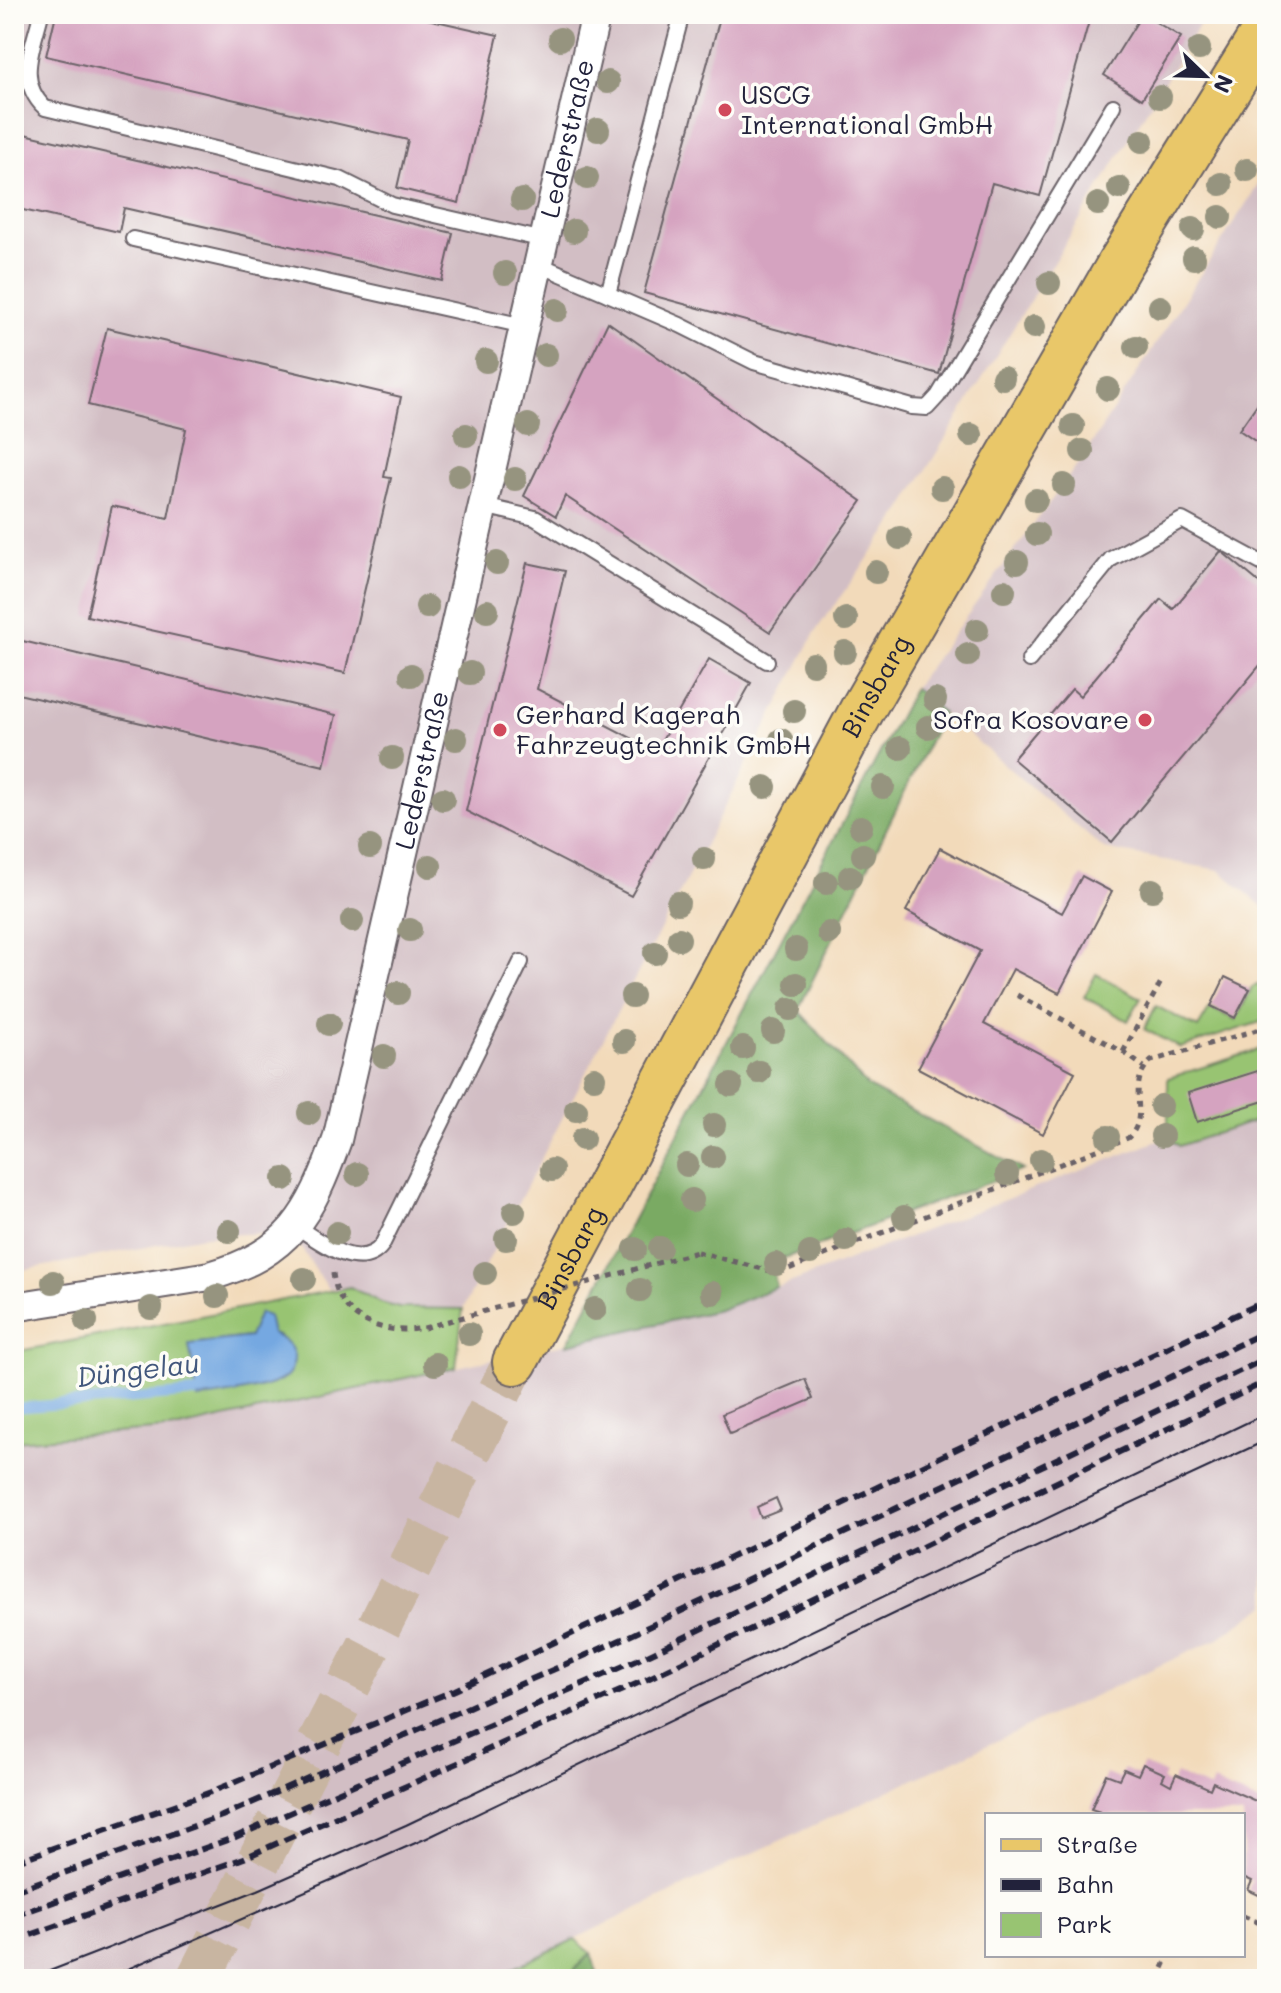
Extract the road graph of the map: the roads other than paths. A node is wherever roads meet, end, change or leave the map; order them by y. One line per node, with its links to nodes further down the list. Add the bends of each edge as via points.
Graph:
1 (41, 14): 7 (lane, via 28,73 35,99 45,108 340,179 392,205)
2 (596, 14): 7 (street, Lederstraße)
3 (682, 14): 8 (lane)
4 (1267, 27): 17 (main road, Binsbarg, via 1119,265 862,710)
5 (1113, 106): 8 (lane, via 927,408 754,362)
6 (133, 239): 9 (lane)
7 (541, 252): 8 (lane); 9 (street, Lederstraße)
8 (608, 294)
9 (524, 326): 10 (street, Lederstraße)
10 (483, 506): 13 (lane, via 535,518); 15 (street, Lederstraße, via 337,1140 311,1204)
11 (1267, 566): 12 (lane, via 1182,520 1111,559)
12 (1029, 660)
13 (767, 661)
14 (521, 962): 15 (lane, via 375,1254 349,1255)
15 (296, 1226): 16 (street, Lederstraße, via 262,1256 210,1276)
16 (14, 1307)
17 (515, 1362)

